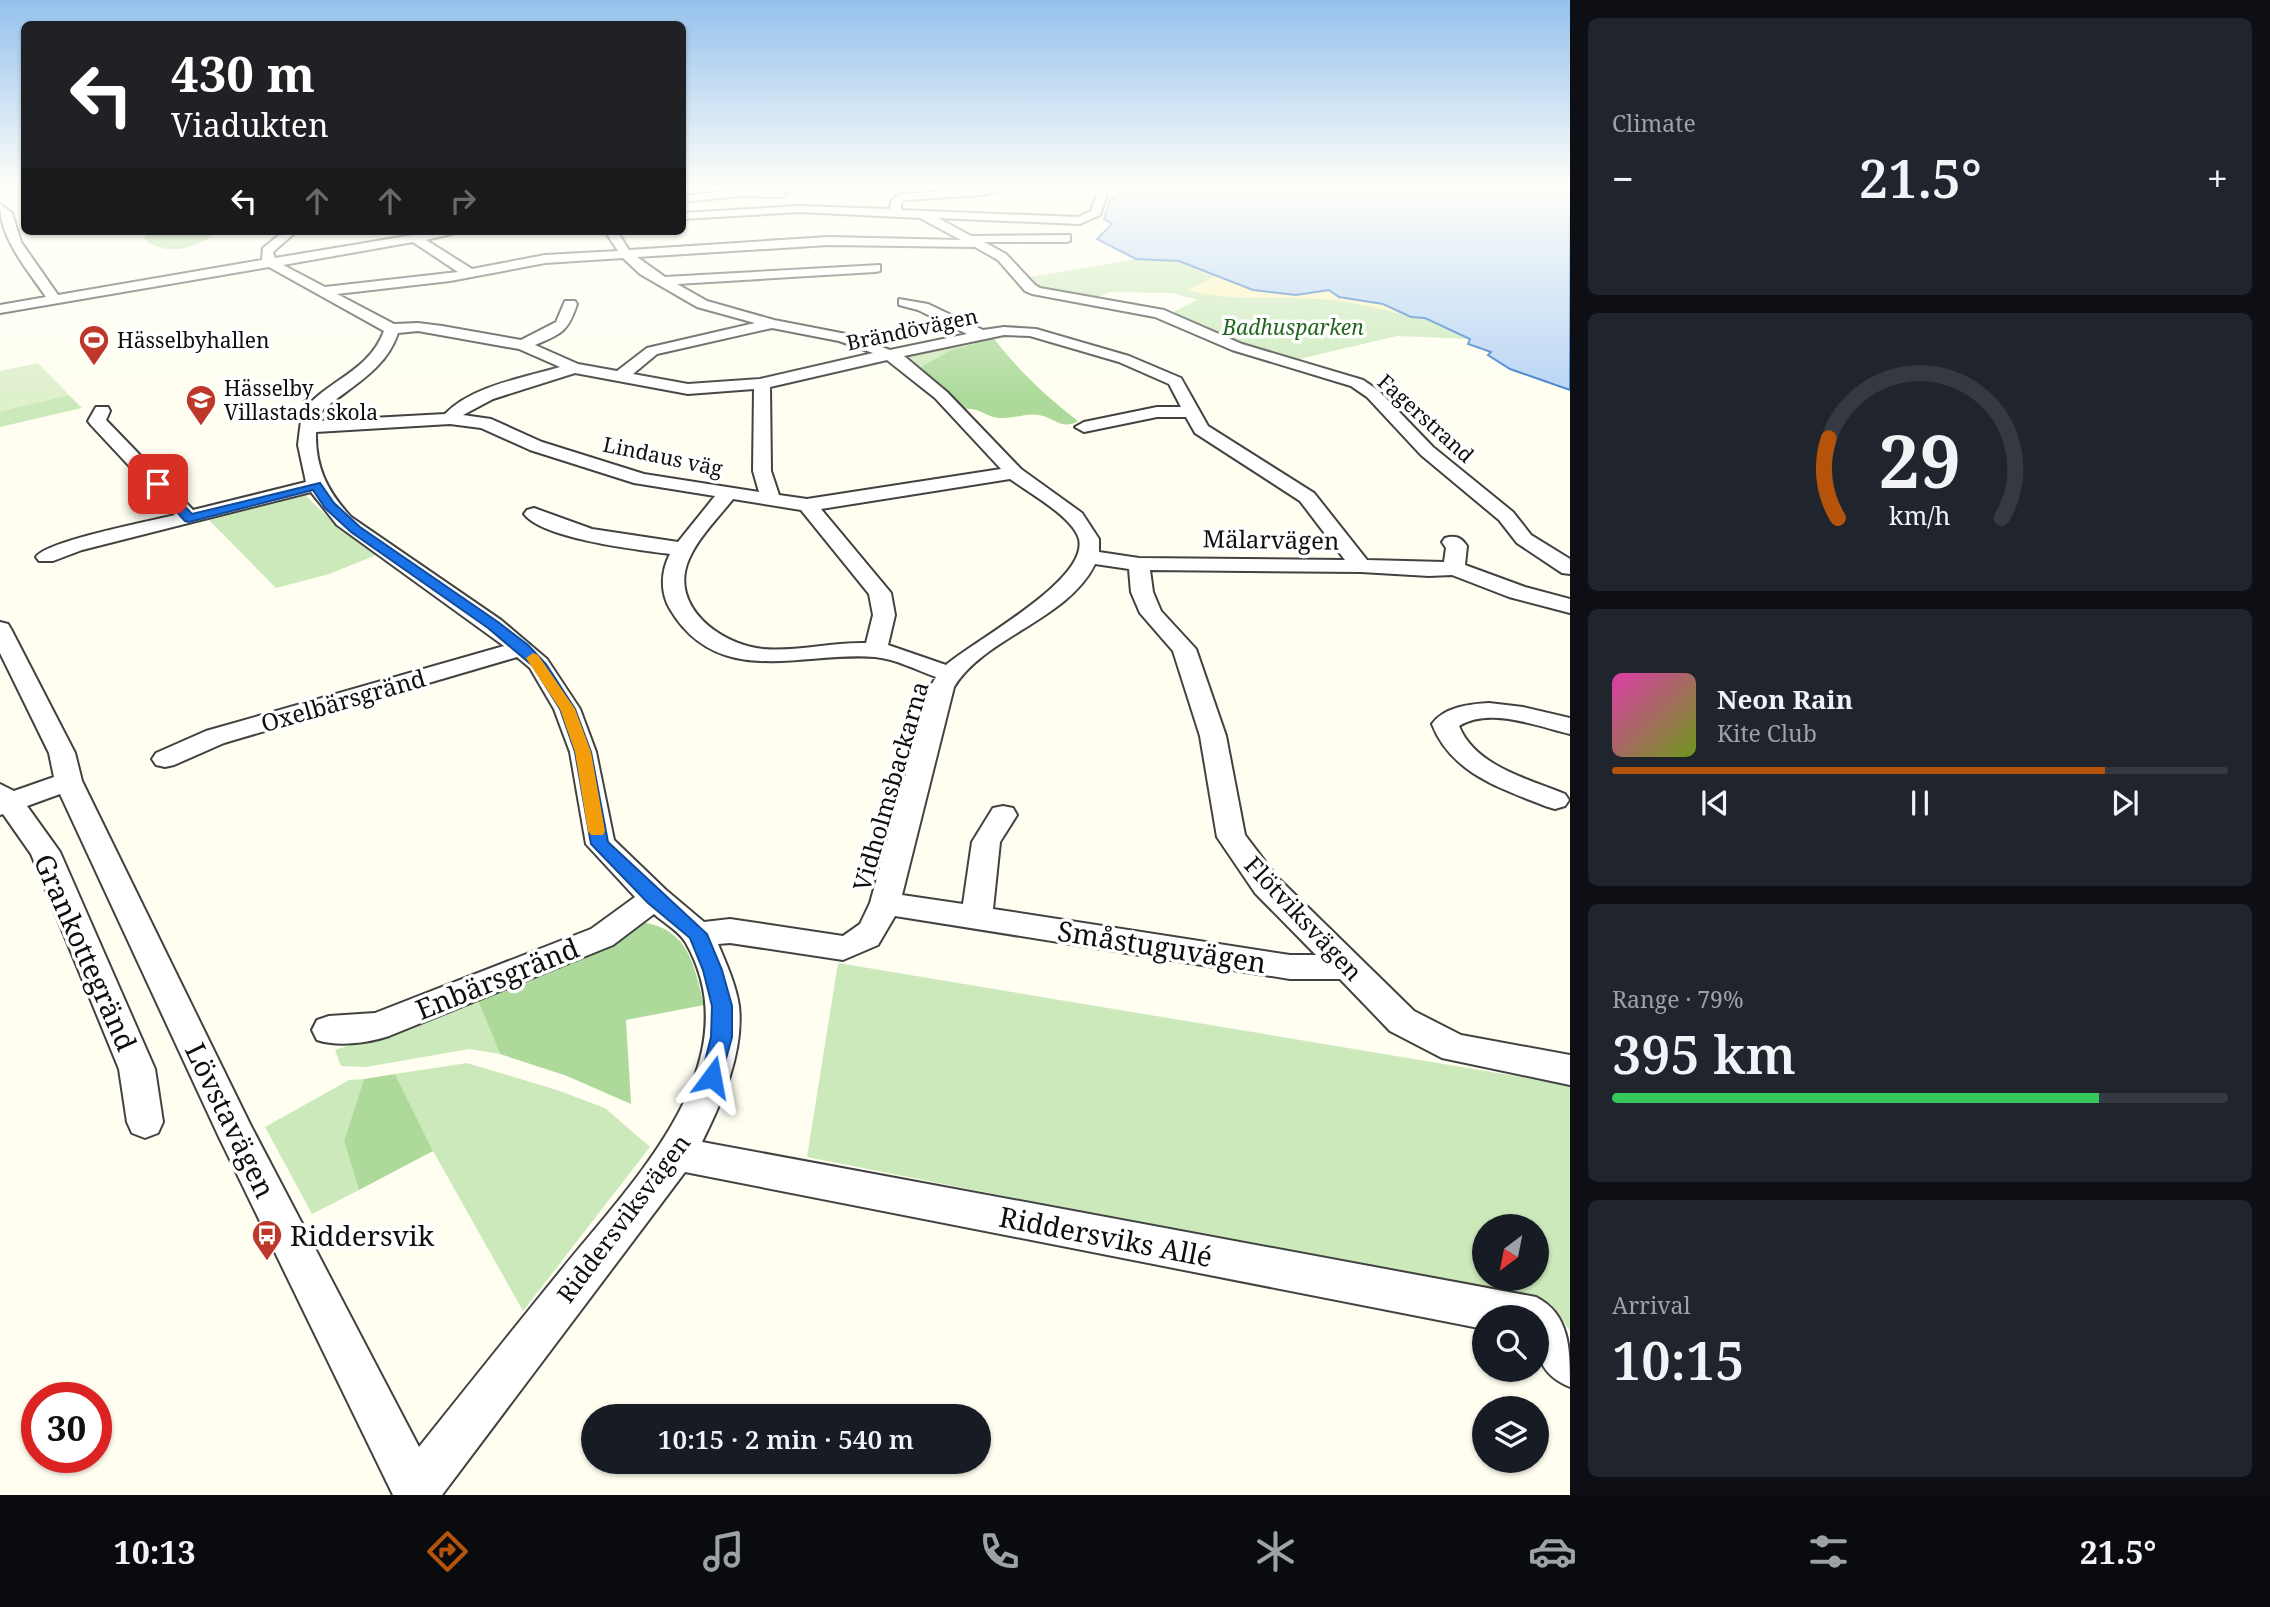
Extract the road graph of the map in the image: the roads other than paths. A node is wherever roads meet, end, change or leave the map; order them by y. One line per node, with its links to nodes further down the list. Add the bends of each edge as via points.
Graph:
1 (26, 258): 15 (street)
2 (268, 258): 9 (street)
3 (297, 258): 9 (street)
4 (321, 258): 12 (street, via 298,262 309,274)
5 (445, 258): 11 (street)
6 (550, 258): 11 (street)
7 (631, 258): 13 (street)
8 (1003, 258): 46 (street, Fagerstrand, via 1037,291 1159,313 1237,347 1357,383 1427,451 1506,516 1524,539)
9 (269, 262): 12 (street); 15 (street)
10 (875, 268): 13 (street)
11 (469, 273): 14 (street)
12 (298, 277): 14 (street)
13 (662, 281): 19 (street, via 702,304)
14 (324, 291): 20 (street)
15 (55, 300): 18 (street)
16 (904, 302): 21 (street)
17 (570, 304): 22 (street, via 563,324 555,331)
18 (2, 316)
19 (772, 324): 23 (street, via 841,337); 25 (street, via 652,351)
20 (392, 329): 22 (street, Brändövägen, via 418,327); 30 (street, via 383,353 317,405)
21 (981, 335): 23 (street, Brändövägen); 28 (street, Brändövägen, via 1031,332 1124,359 1175,381 1187,399)
22 (523, 345): 24 (street, Brändövägen)
23 (890, 355): 26 (street, Brändövägen); 32 (street, via 941,394)
24 (574, 368): 25 (street, Brändövägen); 29 (street, via 478,400 454,412)
25 (620, 377): 26 (street, Brändövägen, via 688,389)
26 (761, 384): 35 (street, via 762,471)
27 (102, 411): 38 (street, via 97,421)
28 (1189, 412): 31 (street, via 1157,412); 44 (street, Brändövägen, via 1201,429 1307,497)
29 (450, 419): 30 (street, Lindaus väg); 34 (street, Lindaus väg, via 485,423 537,446 641,478)
30 (307, 427): 33 (street, Riddersviksvägen, via 310,476)
31 (1084, 427)
32 (1014, 473): 36 (street, Lindaus väg); 42 (street, via 1075,517 1089,539)
33 (316, 485): 38 (street); 49 (street, Riddersviksvägen, via 330,505 367,539)
34 (728, 493): 35 (street, Lindaus väg); 40 (street)
35 (770, 498): 36 (street, Lindaus väg)
36 (807, 505): 50 (street, via 880,593 884,623)
37 (534, 514): 40 (street, via 595,537)
38 (189, 518): 41 (street)
39 (1452, 542): 45 (street, via 1457,546)
40 (685, 549): 50 (street, via 675,565 676,601 690,621 713,640 765,656)
41 (46, 557)
42 (1088, 557): 43 (street, Mälarvägen); 52 (street, Vidholmsbackarna, via 1079,575 1041,608)
43 (1139, 564): 44 (street, Mälarvägen); 63 (street, Flötviksvägen, via 1142,592 1151,613 1184,649 1213,736 1231,837 1266,885)
44 (1361, 566): 45 (street, Mälarvägen)
45 (1454, 568): 47 (street, Mälarvägen)
46 (1570, 568)
47 (1570, 606)
48 (0, 629): 55 (street, Lövstavägen, via 62,753)
49 (523, 648): 54 (street, Oxelbärsgränd, via 215,737); 59 (street, Riddersviksvägen, via 539,664 567,709 583,752 600,844)
50 (875, 650): 52 (street)
51 (0, 657): 55 (street, Lövstavägen, via 47,757)
52 (950, 674): 60 (street, Vidholmsbackarna, via 942,687)
53 (1570, 726): 56 (street, via 1483,710 1454,716 1445,724 1448,738 1464,756 1499,777)
54 (166, 759)
55 (68, 780): 57 (street); 71 (street, Lövstavägen, via 237,1135)
56 (1555, 800)
57 (3, 801): 66 (street, Grankottegränd, via 45,852 136,1069)
58 (1003, 815): 61 (street, via 986,842)
59 (654, 898): 62 (street, Riddersviksvägen); 64 (street, Enbärsgränd, via 602,937 377,1026)
60 (885, 903): 61 (street, Småstuguvägen); 62 (street, Vidholmsbackarna, via 870,936 843,947 730,931)
61 (978, 916): 63 (street, Småstuguvägen, via 1290,967)
62 (698, 934): 67 (street, Riddersviksvägen, via 722,1006 721,1037 712,1077)
63 (1347, 967): 65 (street, Flötviksvägen, via 1402,1021 1428,1037 1454,1048)
64 (329, 1030)
65 (1570, 1070)
66 (145, 1122)
67 (677, 1154): 68 (street, Riddersviks Allé); 71 (street, Riddersviksvägen)
68 (1472, 1306)
69 (1549, 1336): 70 (street, Riddersviks Allé)
70 (1570, 1365)
71 (417, 1492)

